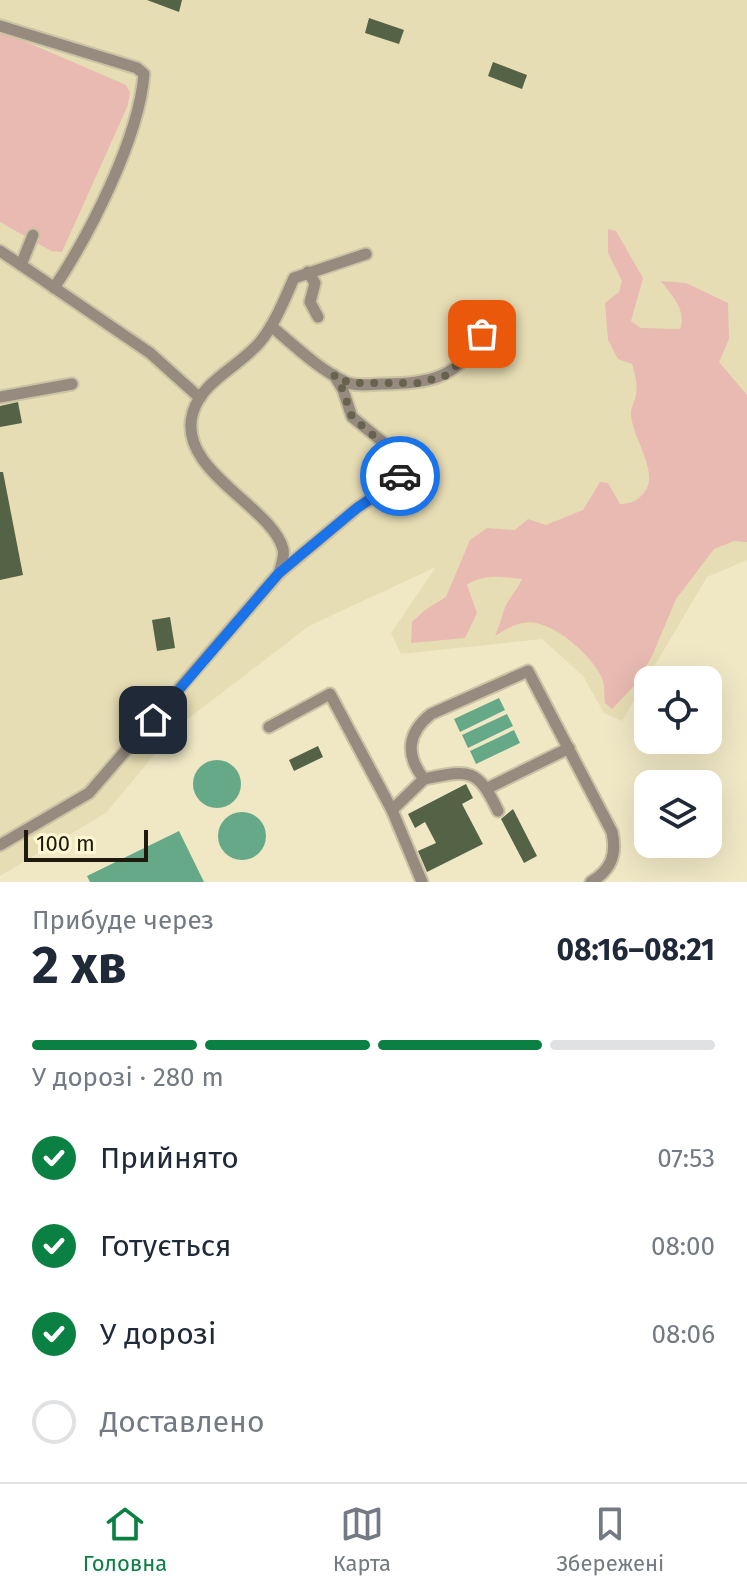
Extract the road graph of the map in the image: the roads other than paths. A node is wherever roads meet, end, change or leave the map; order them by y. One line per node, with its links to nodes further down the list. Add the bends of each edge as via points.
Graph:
1 (0, 26): 7 (lane, via 144,74 132,131 90,225)
2 (33, 235): 5 (lane)
3 (0, 251): 5 (lane)
4 (366, 254): 6 (lane)
5 (21, 265): 7 (lane)
6 (308, 272): 8 (lane, via 315,283 310,302); 9 (lane, via 294,278)
7 (54, 288): 14 (lane, via 150,353)
8 (318, 317)
9 (271, 326): 11 (lane); 14 (lane)
10 (482, 334): 11 (lane, via 445,376 418,383 349,383)
11 (334, 375): 15 (lane, via 352,417 399,455 405,470)
12 (72, 384): 13 (lane)
13 (0, 397)
14 (200, 398): 15 (lane, via 193,413 195,444 209,468 275,533 284,551)
15 (279, 573): 22 (lane, via 89,793)
16 (269, 727): 20 (lane, via 330,694)
17 (569, 748): 18 (lane, via 528,671 419,723 410,752); 19 (lane); 24 (lane, via 608,820 615,844 609,867)
18 (424, 779): 19 (lane, via 466,773); 20 (lane)
19 (488, 788): 21 (lane)
20 (392, 810): 23 (lane)
21 (498, 811)
22 (0, 845)
23 (422, 882)
24 (591, 882)

